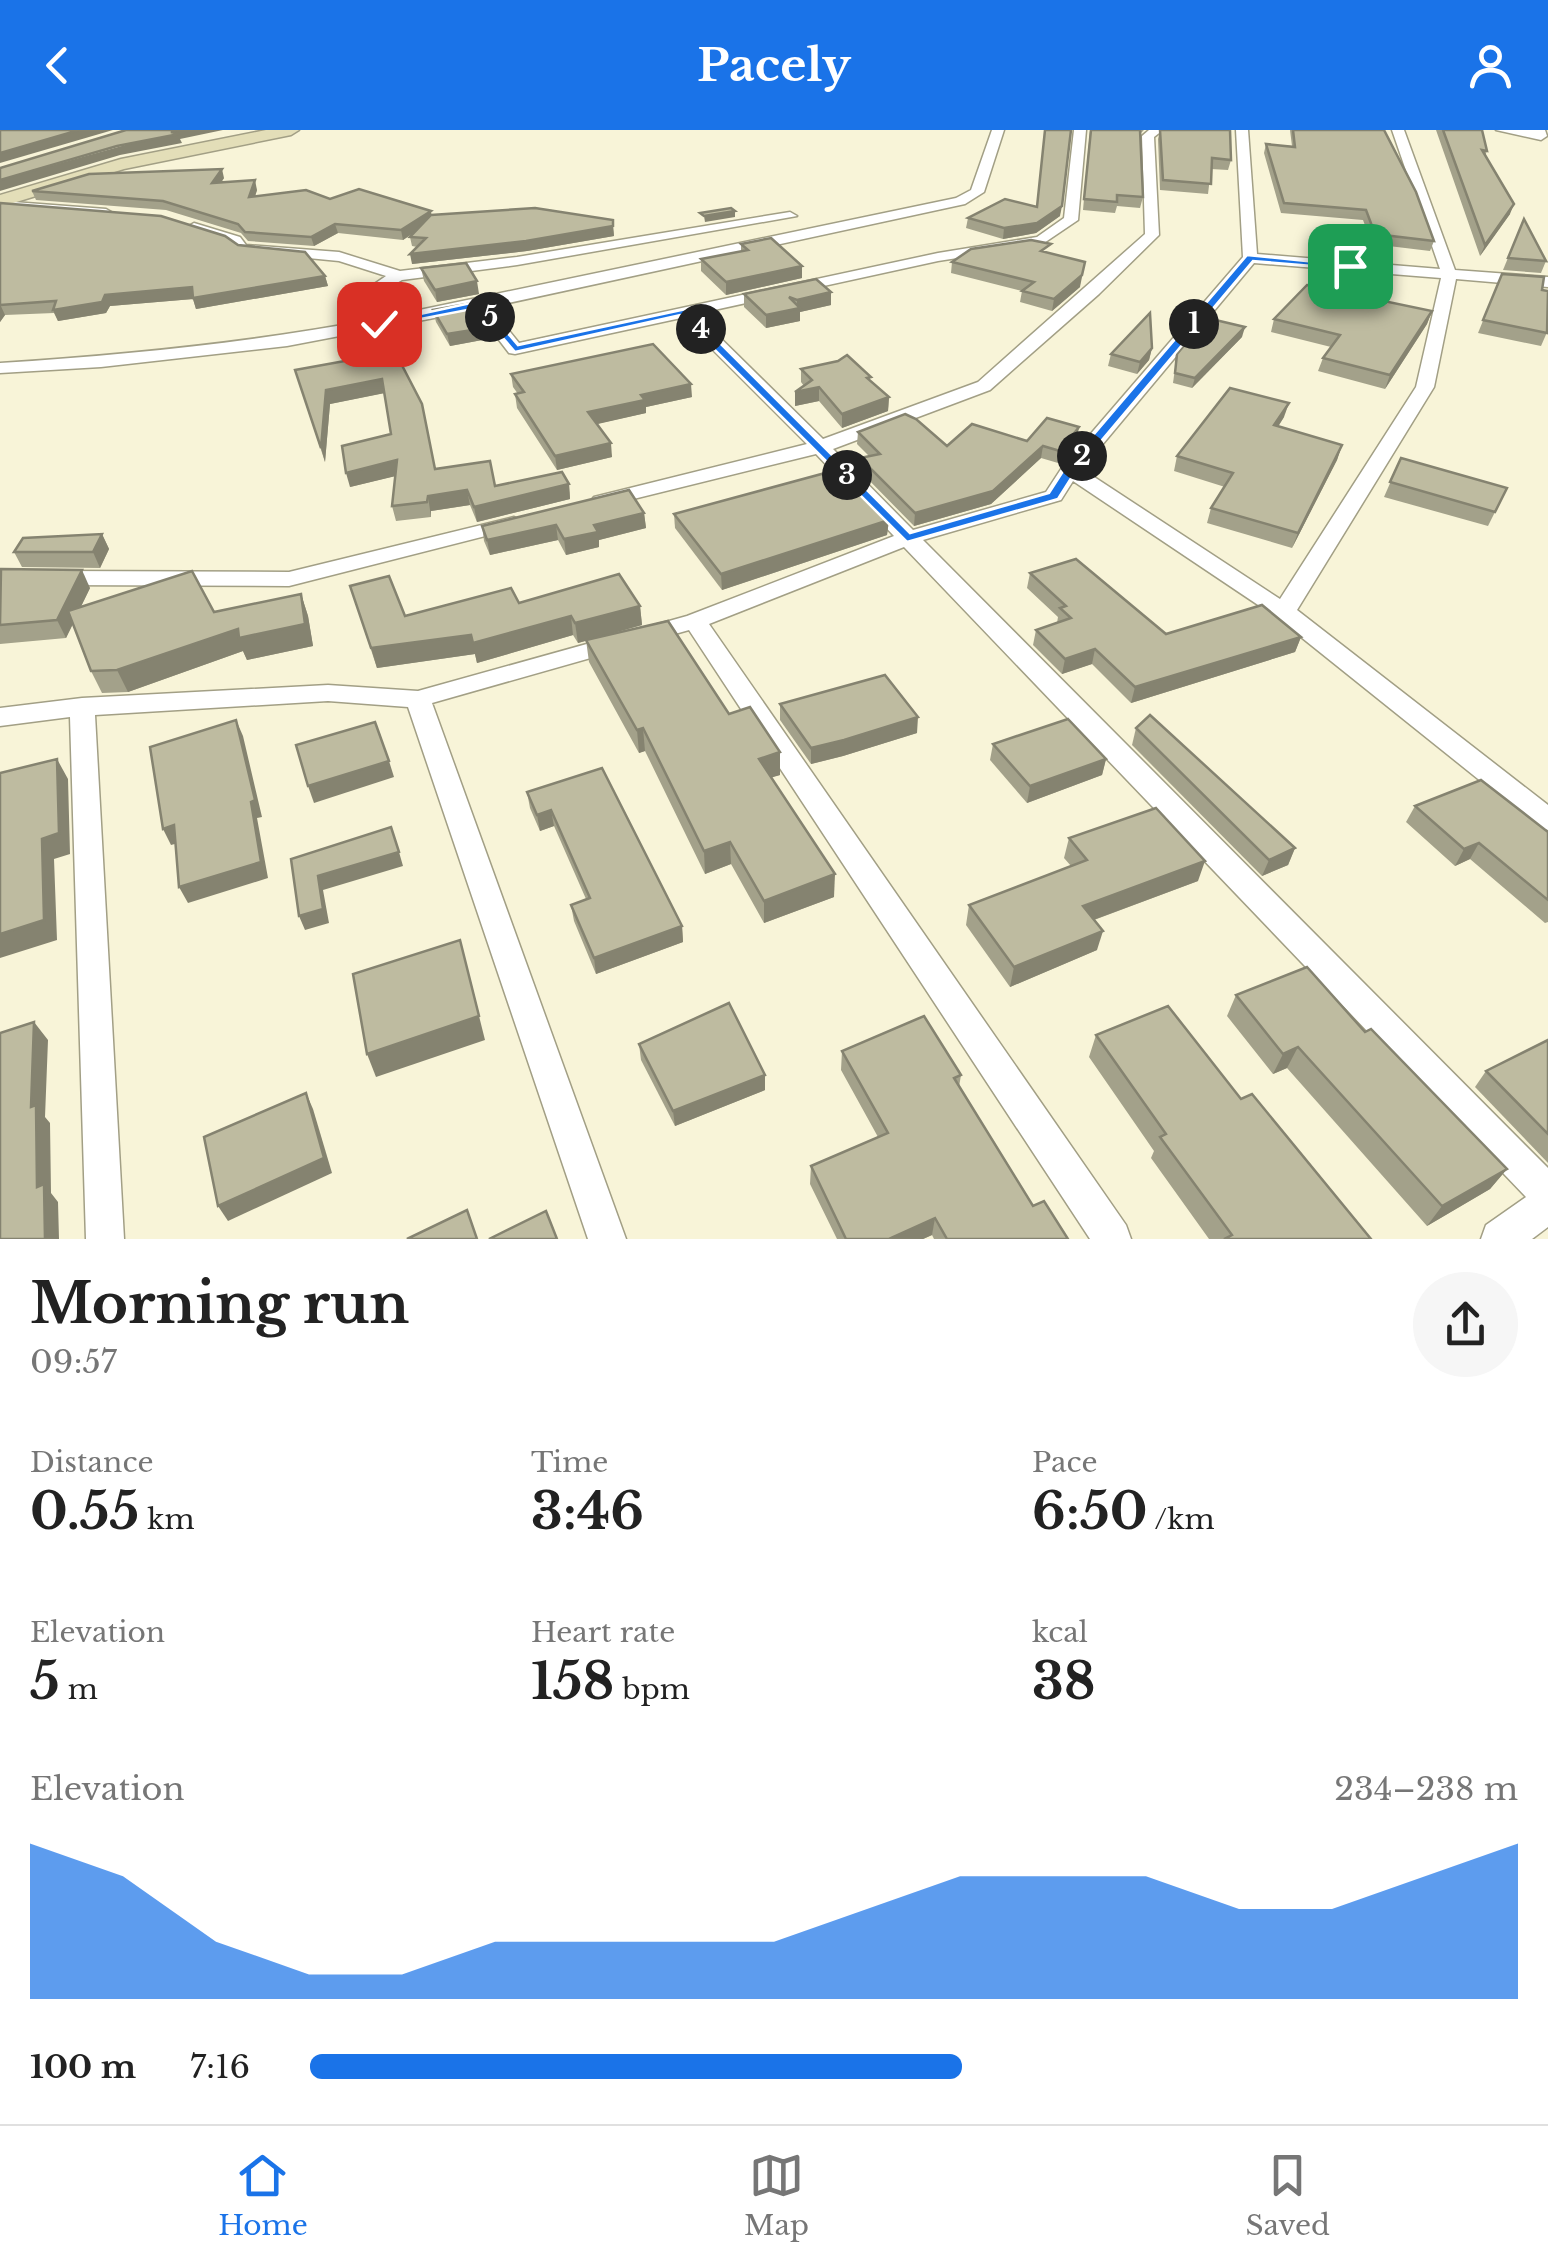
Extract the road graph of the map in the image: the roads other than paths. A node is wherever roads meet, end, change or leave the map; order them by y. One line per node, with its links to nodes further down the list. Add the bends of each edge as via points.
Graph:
1 (291, 130): 9 (main road, via 121,164)
2 (998, 130): 17 (street, via 977,192 960,201)
3 (1080, 130): 18 (street, via 1071,220 1041,241)
4 (1157, 130): 21 (street, via 1148,136 1152,235 1094,291 984,386)
5 (1242, 130): 13 (street)
6 (1398, 130): 14 (street)
7 (1502, 130): 8 (street)
8 (1541, 138)
9 (0, 203): 10 (street)
10 (122, 215)
11 (790, 216): 15 (street)
12 (184, 224): 15 (street, via 263,254 330,255)
13 (1250, 258): 14 (street); 22 (street)
14 (1449, 274): 16 (street); 27 (street, via 1425,387)
15 (398, 276): 19 (street, via 375,289)
16 (1548, 282)
17 (480, 304): 18 (street, via 515,349); 19 (street)
18 (683, 311): 21 (street)
19 (379, 324): 20 (street, via 287,341)
20 (0, 368)
21 (820, 447): 23 (street); 25 (street)
22 (1070, 470): 25 (street, via 1054,496); 27 (street)
23 (574, 508)
24 (536, 518): 26 (street, via 289,580)
25 (907, 538): 28 (street); 33 (street)
26 (43, 578)
27 (1284, 612): 32 (street)
28 (696, 621): 29 (street); 37 (street)
29 (418, 699): 30 (street, via 328,693); 36 (street)
30 (82, 706): 31 (street); 35 (street)
31 (0, 716)
32 (1548, 820)
33 (1548, 1194)
34 (1548, 1204): 38 (street)
35 (105, 1239)
36 (608, 1239)
37 (1112, 1239)
38 (1500, 1239)

